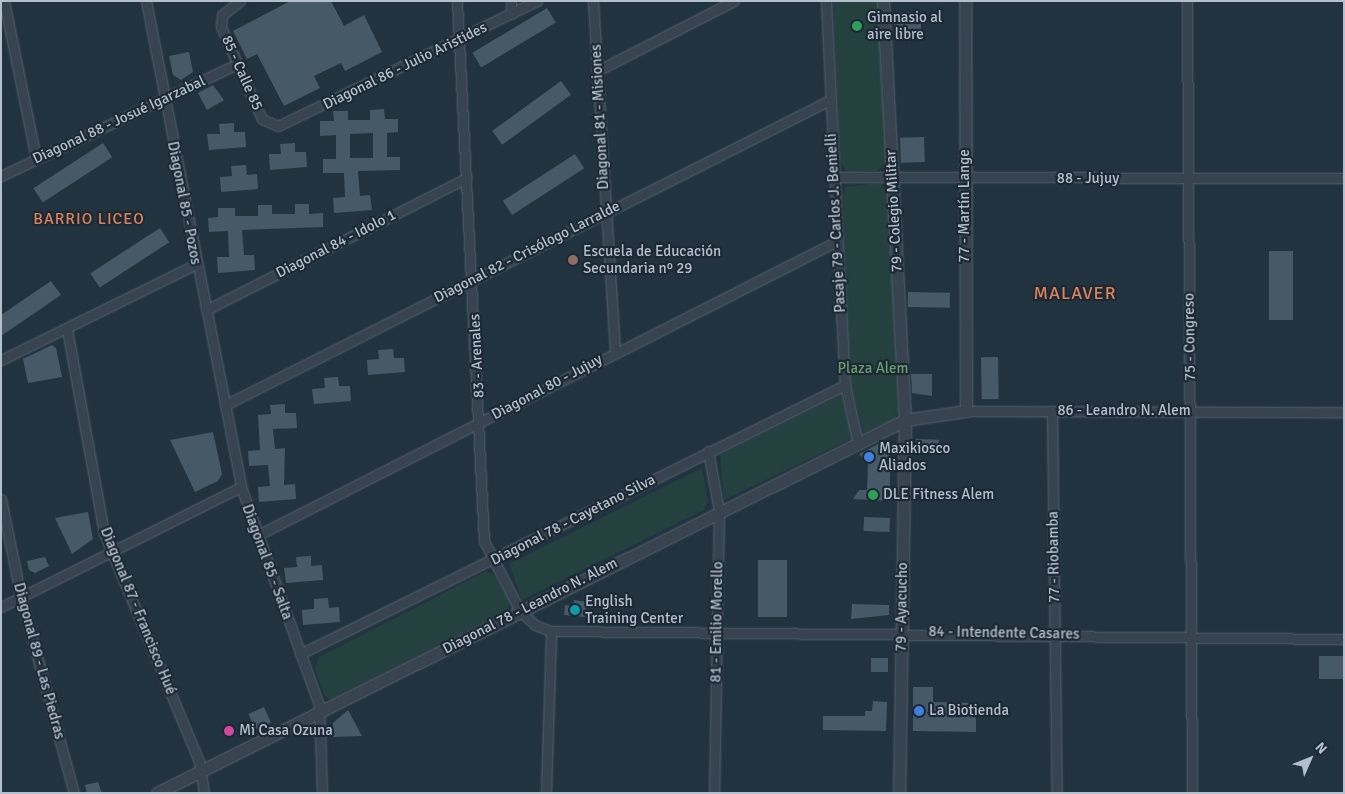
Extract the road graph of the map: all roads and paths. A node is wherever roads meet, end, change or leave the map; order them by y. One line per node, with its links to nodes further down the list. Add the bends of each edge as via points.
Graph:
1 (4, 1): 20 (street)
2 (146, 1): 17 (street, Diagonal 85 - Pozos)
3 (240, 1): 15 (street, 85 - Calle 85, via 222,15 222,27)
4 (457, 1): 14 (street, 83 - Arenales)
5 (510, 1): 13 (street)
6 (537, 1): 13 (street, Diagonal 86 - Julio Aristides)
7 (593, 1): 16 (street, Diagonal 81 - Misiones)
8 (734, 1): 16 (street)
9 (826, 1): 18 (street, Pasaje 79 - Carlos J. Benielli)
10 (883, 1): 22 (street, 79 - Colegio Militar)
11 (965, 1): 27 (street, 77 - Martín Lange)
12 (1187, 1): 26 (street, 75 - Congreso)
13 (511, 14): 14 (street, Diagonal 86 - Julio Aristides)
14 (458, 40): 19 (street, Diagonal 86 - Julio Aristides, via 283,124); 24 (street, 83 - Arenales)
15 (237, 64): 17 (street, Diagonal 88 - Josué Igarzabal); 19 (street, 85 - Calle 85, via 262,119)
16 (597, 71): 28 (street, Diagonal 81 - Misiones)
17 (164, 98): 20 (street, Diagonal 88 - Josué Igarzabal); 30 (street, Diagonal 85 - Pozos)
18 (830, 100): 23 (street, Pasaje 79 - Carlos J. Benielli); 28 (street, Diagonal 82 - Crisólogo Larralde)
19 (272, 126)
20 (36, 158): 21 (street, Diagonal 88 - Josué Igarzabal)
21 (1, 176)
22 (892, 176): 23 (street, 88 - Jujuy); 27 (street, 88 - Jujuy); 42 (street, 79 - Colegio Militar)
23 (833, 177): 29 (street, Pasaje 79 - Carlos J. Benielli)
24 (466, 178): 31 (street, 83 - Arenales); 32 (street, Diagonal 84 - Idolo 1)
25 (1344, 178): 26 (street, 88 - Jujuy)
26 (1188, 179): 27 (street, 88 - Jujuy); 40 (street, 75 - Congreso)
27 (965, 180): 38 (street, 77 - Martín Lange)
28 (605, 212): 31 (street, Diagonal 82 - Crisólogo Larralde); 34 (street, Diagonal 81 - Misiones)
29 (838, 241): 34 (street, Diagonal 80 - Jujuy); 36 (street, Pasaje 79 - Carlos J. Benielli)
30 (196, 264): 32 (street, Diagonal 85 - Pozos); 33 (street)
31 (473, 279): 37 (street, Diagonal 82 - Crisólogo Larralde); 43 (street, 83 - Arenales)
32 (206, 310): 37 (street, Diagonal 85 - Pozos)
33 (67, 329): 35 (street); 50 (street, Diagonal 87 - Francisco Hué)
34 (615, 352): 43 (street, Diagonal 80 - Jujuy)
35 (1, 360)
36 (845, 385): 44 (street, Pasaje 79 - Carlos J. Benielli); 45 (street, Diagonal 78 - Cayetano Silva)
37 (224, 405): 46 (street, Diagonal 85 - Salta)
38 (966, 411): 39 (street, 86 - Leandro N. Alem); 42 (street, 86 - Leandro N. Alem)
39 (1052, 411): 40 (street, 86 - Leandro N. Alem); 58 (street, 77 - Riobamba)
40 (1191, 412): 41 (street, 86 - Leandro N. Alem); 59 (street, 75 - Congreso)
41 (1344, 412)
42 (905, 420): 44 (street, Diagonal 78 - Leandro N. Alem); 55 (street, 79 - Ayacucho)
43 (480, 422): 49 (street, Diagonal 80 - Jujuy); 51 (street, 83 - Arenales, via 484,541)
44 (858, 443): 48 (street, Diagonal 78 - Leandro N. Alem)
45 (708, 451): 48 (street, 81 - Emilio Morello); 51 (street, Diagonal 78 - Cayetano Silva)
46 (241, 487): 49 (street, Diagonal 85 - Salta); 50 (street)
47 (1, 499): 52 (street, Diagonal 89 - Las Piedras)
48 (719, 511): 54 (street, Diagonal 78 - Leandro N. Alem); 57 (street, 81 - Emilio Morello)
49 (258, 535): 61 (street, Diagonal 85 - Salta)
50 (111, 551): 52 (street); 63 (street, Diagonal 87 - Francisco Hué)
51 (491, 561): 54 (street, 83 - Arenales); 61 (street, Diagonal 78 - Cayetano Silva)
52 (21, 597): 53 (street); 64 (street, Diagonal 89 - Las Piedras)
53 (1, 607)
54 (520, 611): 56 (street); 62 (street, Diagonal 78 - Leandro N. Alem)
55 (902, 631): 57 (street, 84 - Intendente Casares); 58 (street, 84 - Intendente Casares); 70 (street, 79 - Ayacucho)
56 (551, 632): 57 (street, 84 - Intendente Casares); 68 (street)
57 (718, 633): 69 (street, 81 - Emilio Morello)
58 (1056, 634): 59 (street, 84 - Intendente Casares); 71 (street, 77 - Riobamba)
59 (1192, 637): 60 (street, 84 - Intendente Casares); 72 (street, 75 - Congreso)
60 (1344, 639)
61 (300, 654): 62 (street, Diagonal 85 - Salta)
62 (320, 715): 63 (street, Diagonal 78 - Leandro N. Alem); 67 (street, Diagonal 85 - Salta)
63 (203, 770): 65 (street, Diagonal 78 - Leandro N. Alem); 66 (street)
64 (74, 793)
65 (157, 793)
66 (204, 793)
67 (322, 793)
68 (546, 793)
69 (714, 793)
70 (900, 793)
71 (1057, 793)
72 (1192, 793)

